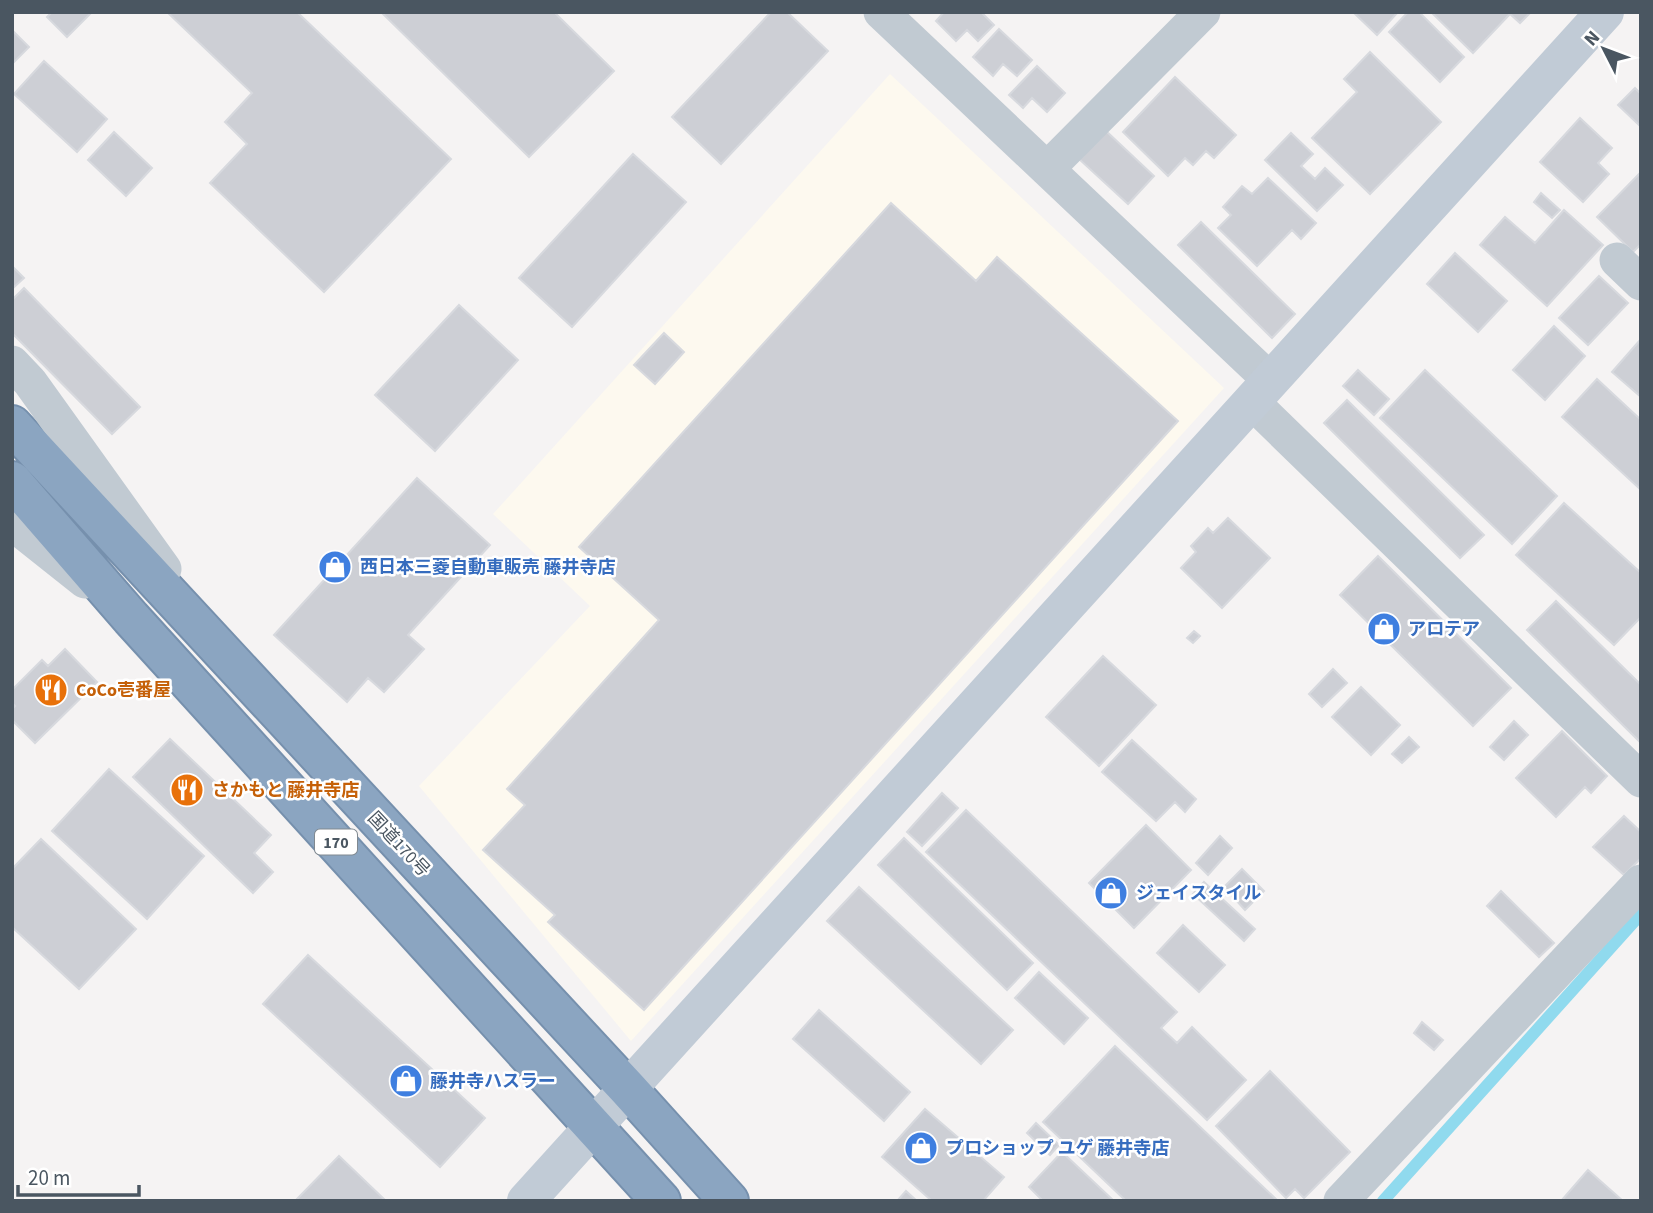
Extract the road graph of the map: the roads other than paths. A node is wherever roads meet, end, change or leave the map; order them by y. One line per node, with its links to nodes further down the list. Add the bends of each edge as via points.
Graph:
1 (881, 12): 4 (street)
2 (1203, 12): 4 (street)
3 (1605, 12): 6 (street)
4 (1047, 169): 6 (street)
5 (12, 363): 11 (street)
6 (1261, 392): 12 (street); 14 (street)
7 (12, 425): 11 (highway, 国道170号 / 170)
8 (12, 481): 10 (highway, 170)
9 (12, 523): 10 (street)
10 (131, 618): 15 (highway, 170)
11 (225, 654): 14 (highway, 国道170号 / 170)
12 (1641, 780)
13 (1641, 882): 19 (street)
14 (628, 1089): 15 (street); 18 (highway, 国道170号 / 170)
15 (594, 1125): 16 (street); 17 (highway, 170)
16 (526, 1201)
17 (661, 1201)
18 (729, 1201)
19 (1341, 1201)

